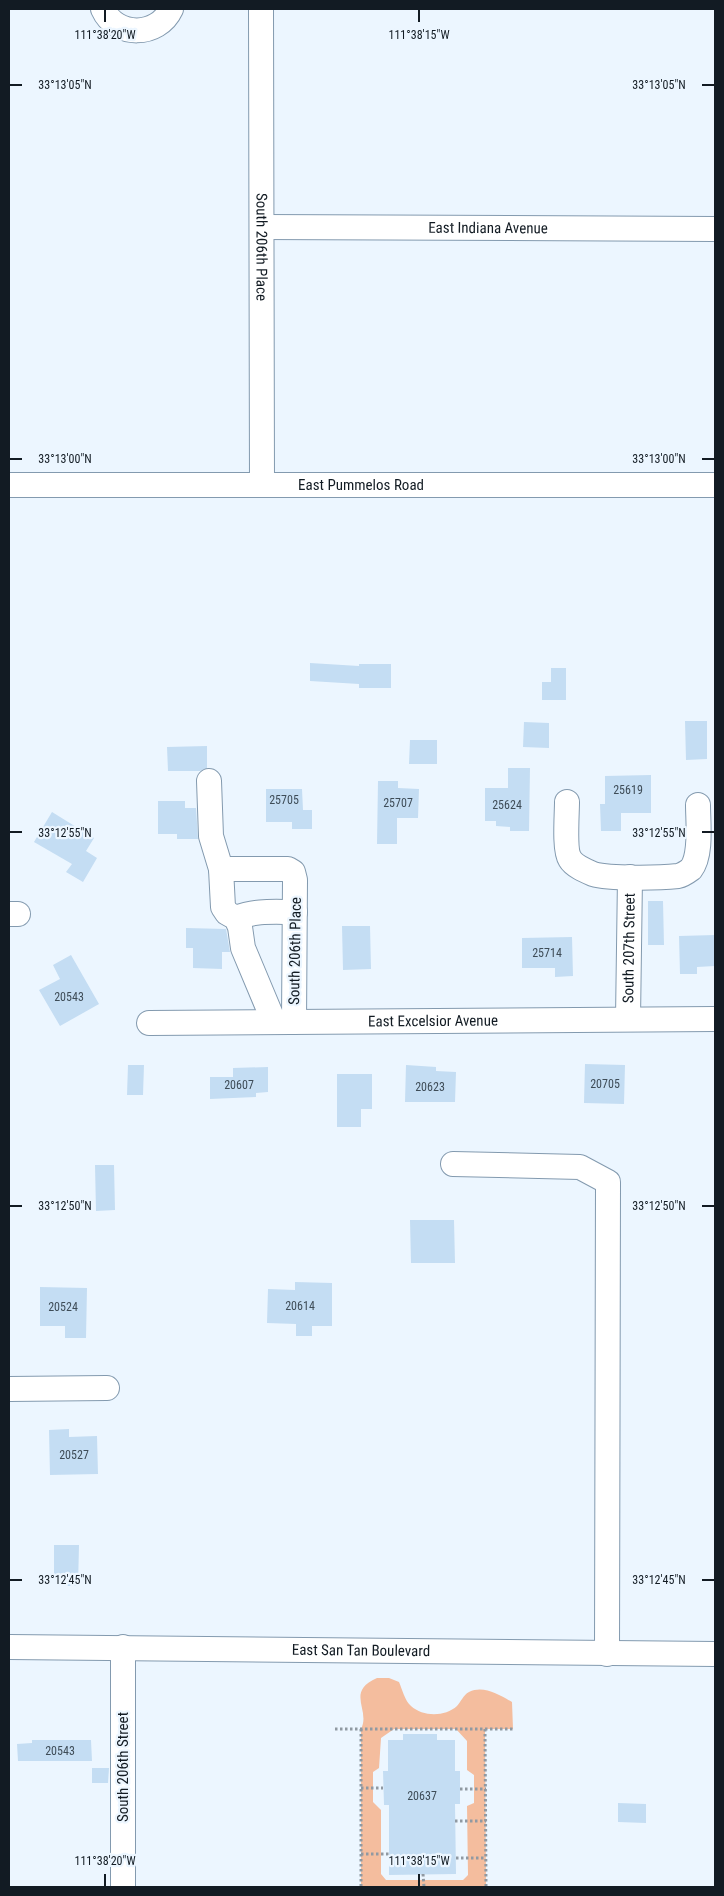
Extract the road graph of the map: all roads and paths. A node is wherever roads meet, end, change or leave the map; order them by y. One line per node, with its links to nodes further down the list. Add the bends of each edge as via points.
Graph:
1 (103, 9): 2 (street, via 114,23 136,31 149,30 160,24)
2 (171, 9)
3 (261, 9): 4 (street, South 206th Place)
4 (262, 227): 5 (street, East Indiana Avenue); 7 (street, South 206th Place)
5 (715, 229)
6 (9, 485): 7 (street, East Pummelos Road)
7 (262, 485): 8 (street, East Pummelos Road)
8 (715, 485)
9 (209, 781): 12 (street, via 211,836)
10 (567, 802): 13 (street, via 570,859 595,874)
11 (698, 804): 13 (street, via 697,851 690,869 679,876)
12 (221, 869): 14 (street, South 206th Place, via 288,869 296,880); 15 (street, via 223,907)
13 (630, 877): 17 (street, South 207th Street)
14 (295, 912): 15 (street, via 264,911); 18 (street, South 206th Place)
15 (236, 918): 18 (street, via 244,948)
16 (715, 1019): 17 (street, East Excelsior Avenue)
17 (628, 1020): 18 (street, East Excelsior Avenue)
18 (284, 1022): 19 (street, East Excelsior Avenue)
19 (149, 1024)
20 (453, 1164): 25 (street, via 580,1167 608,1182)
21 (107, 1388): 22 (street)
22 (9, 1389)
23 (9, 1646): 24 (street, East San Tan Boulevard)
24 (123, 1647): 25 (street, East San Tan Boulevard); 42 (street, South 206th Street)
25 (607, 1654): 26 (street, East San Tan Boulevard)
26 (715, 1654)
27 (335, 1729): 28 (path)
28 (361, 1729): 29 (path); 31 (path)
29 (485, 1729): 30 (path); 34 (path)
30 (513, 1729)
31 (361, 1788): 32 (path); 37 (path)
32 (384, 1788)
33 (460, 1788): 34 (path)
34 (486, 1788): 36 (path)
35 (455, 1821): 36 (path)
36 (486, 1821): 40 (path)
37 (361, 1854): 38 (path); 43 (path)
38 (389, 1854)
39 (456, 1858): 40 (path)
40 (486, 1858): 45 (path)
41 (424, 1874): 44 (path)
42 (123, 1887)
43 (362, 1887)
44 (424, 1887)
45 (486, 1887)

